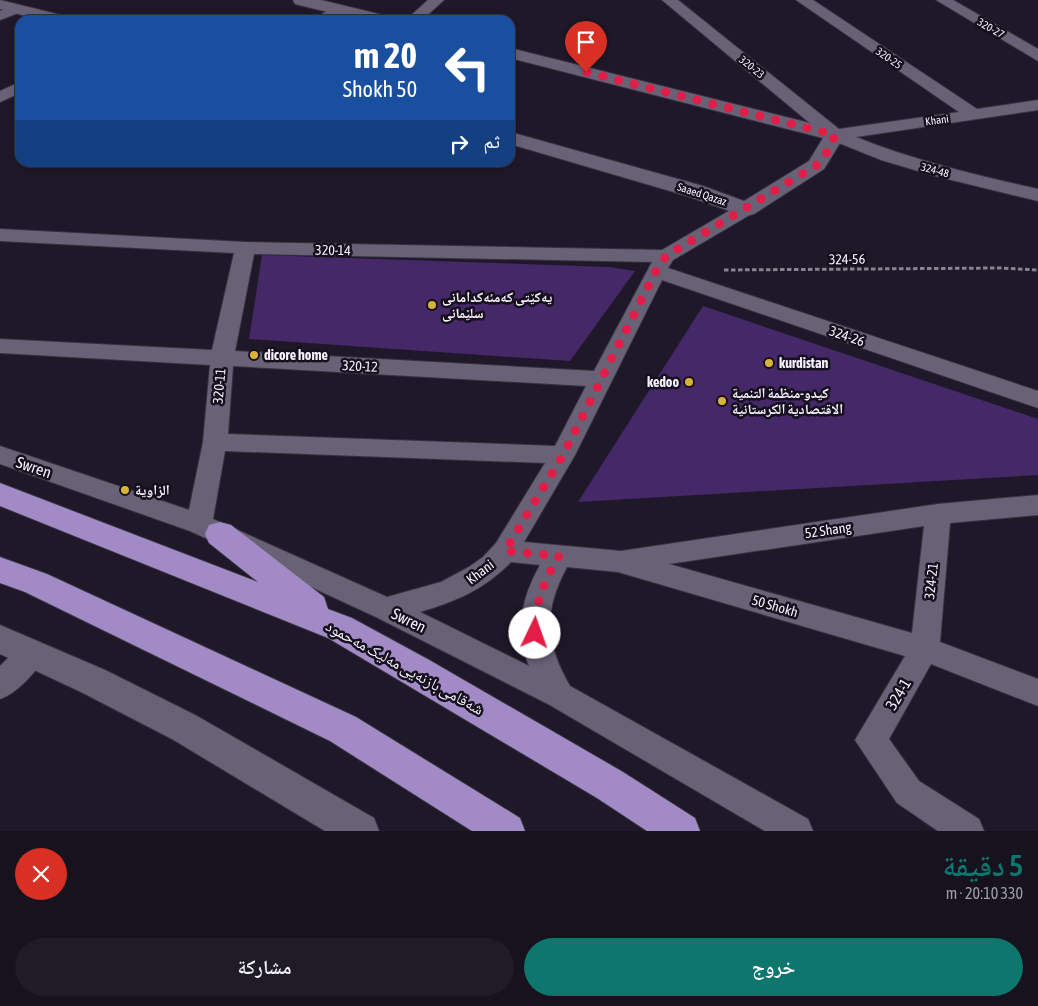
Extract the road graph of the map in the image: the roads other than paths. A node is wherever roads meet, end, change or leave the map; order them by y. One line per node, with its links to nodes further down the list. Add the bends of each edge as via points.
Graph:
1 (301, 0): 7 (street)
2 (437, 0): 11 (street)
3 (669, 0): 19 (street, 320-23)
4 (803, 0): 18 (street, 320-25)
5 (943, 0): 14 (street, 320-27)
6 (8, 7): 8 (street); 12 (street)
7 (337, 8): 9 (street); 10 (street)
8 (39, 15)
9 (326, 15)
10 (363, 15)
11 (419, 15)
12 (0, 16)
13 (515, 54): 19 (street)
14 (1038, 56)
15 (15, 90): 16 (street)
16 (0, 98)
17 (1038, 105): 18 (street, Khani)
18 (975, 115): 19 (street, Khani)
19 (835, 135): 21 (street, 324-48, via 886,156); 22 (street, via 817,165)
20 (515, 139): 22 (street, Saaed Qazaz, via 695,191)
21 (1038, 195)
22 (746, 209): 25 (street)
23 (0, 235): 24 (street, 320-14)
24 (245, 248): 25 (street, 320-14); 27 (street, 320-11)
25 (661, 263): 28 (street, Khani); 29 (street, 324-26)
26 (0, 346): 27 (street, 320-12)
27 (222, 358): 28 (street, 320-12); 30 (street, 320-11)
28 (600, 379): 32 (street, Khani)
29 (1038, 400)
30 (215, 442): 32 (street); 36 (street, 320-11)
31 (0, 455): 36 (street, Swren)
32 (563, 455): 37 (street, Khani)
33 (0, 494): 44 (highway, شەقامی بازنەیی مەلیک مەحمود)
34 (1038, 505): 35 (street, 52 Shang)
35 (938, 514): 39 (street, 52 Shang); 46 (street, 324-21)
36 (209, 529): 43 (street, Swren); 44 (highway)
37 (505, 551): 38 (street, 50 Shokh); 43 (street, Khani, via 480,575 446,594)
38 (559, 556): 39 (street, 50 Shokh); 50 (street, via 539,593 535,619 538,654)
39 (618, 561): 46 (street, 50 Shokh)
40 (0, 570): 41 (highway)
41 (36, 582): 42 (highway); 52 (highway, via 343,729)
42 (0, 584)
43 (386, 608): 50 (street, Swren)
44 (340, 628): 53 (highway, شەقامی بازنەیی مەلیک مەحمود, via 610,785)
45 (0, 639): 47 (street)
46 (924, 649): 49 (street, 50 Shokh); 55 (street, 324-1, via 870,740 908,792)
47 (32, 653): 48 (street); 51 (street, via 181,726)
48 (0, 686)
49 (1038, 693)
50 (559, 695): 54 (street, Swren)
51 (360, 831)
52 (506, 831)
53 (681, 831)
54 (796, 831)
55 (967, 831)

